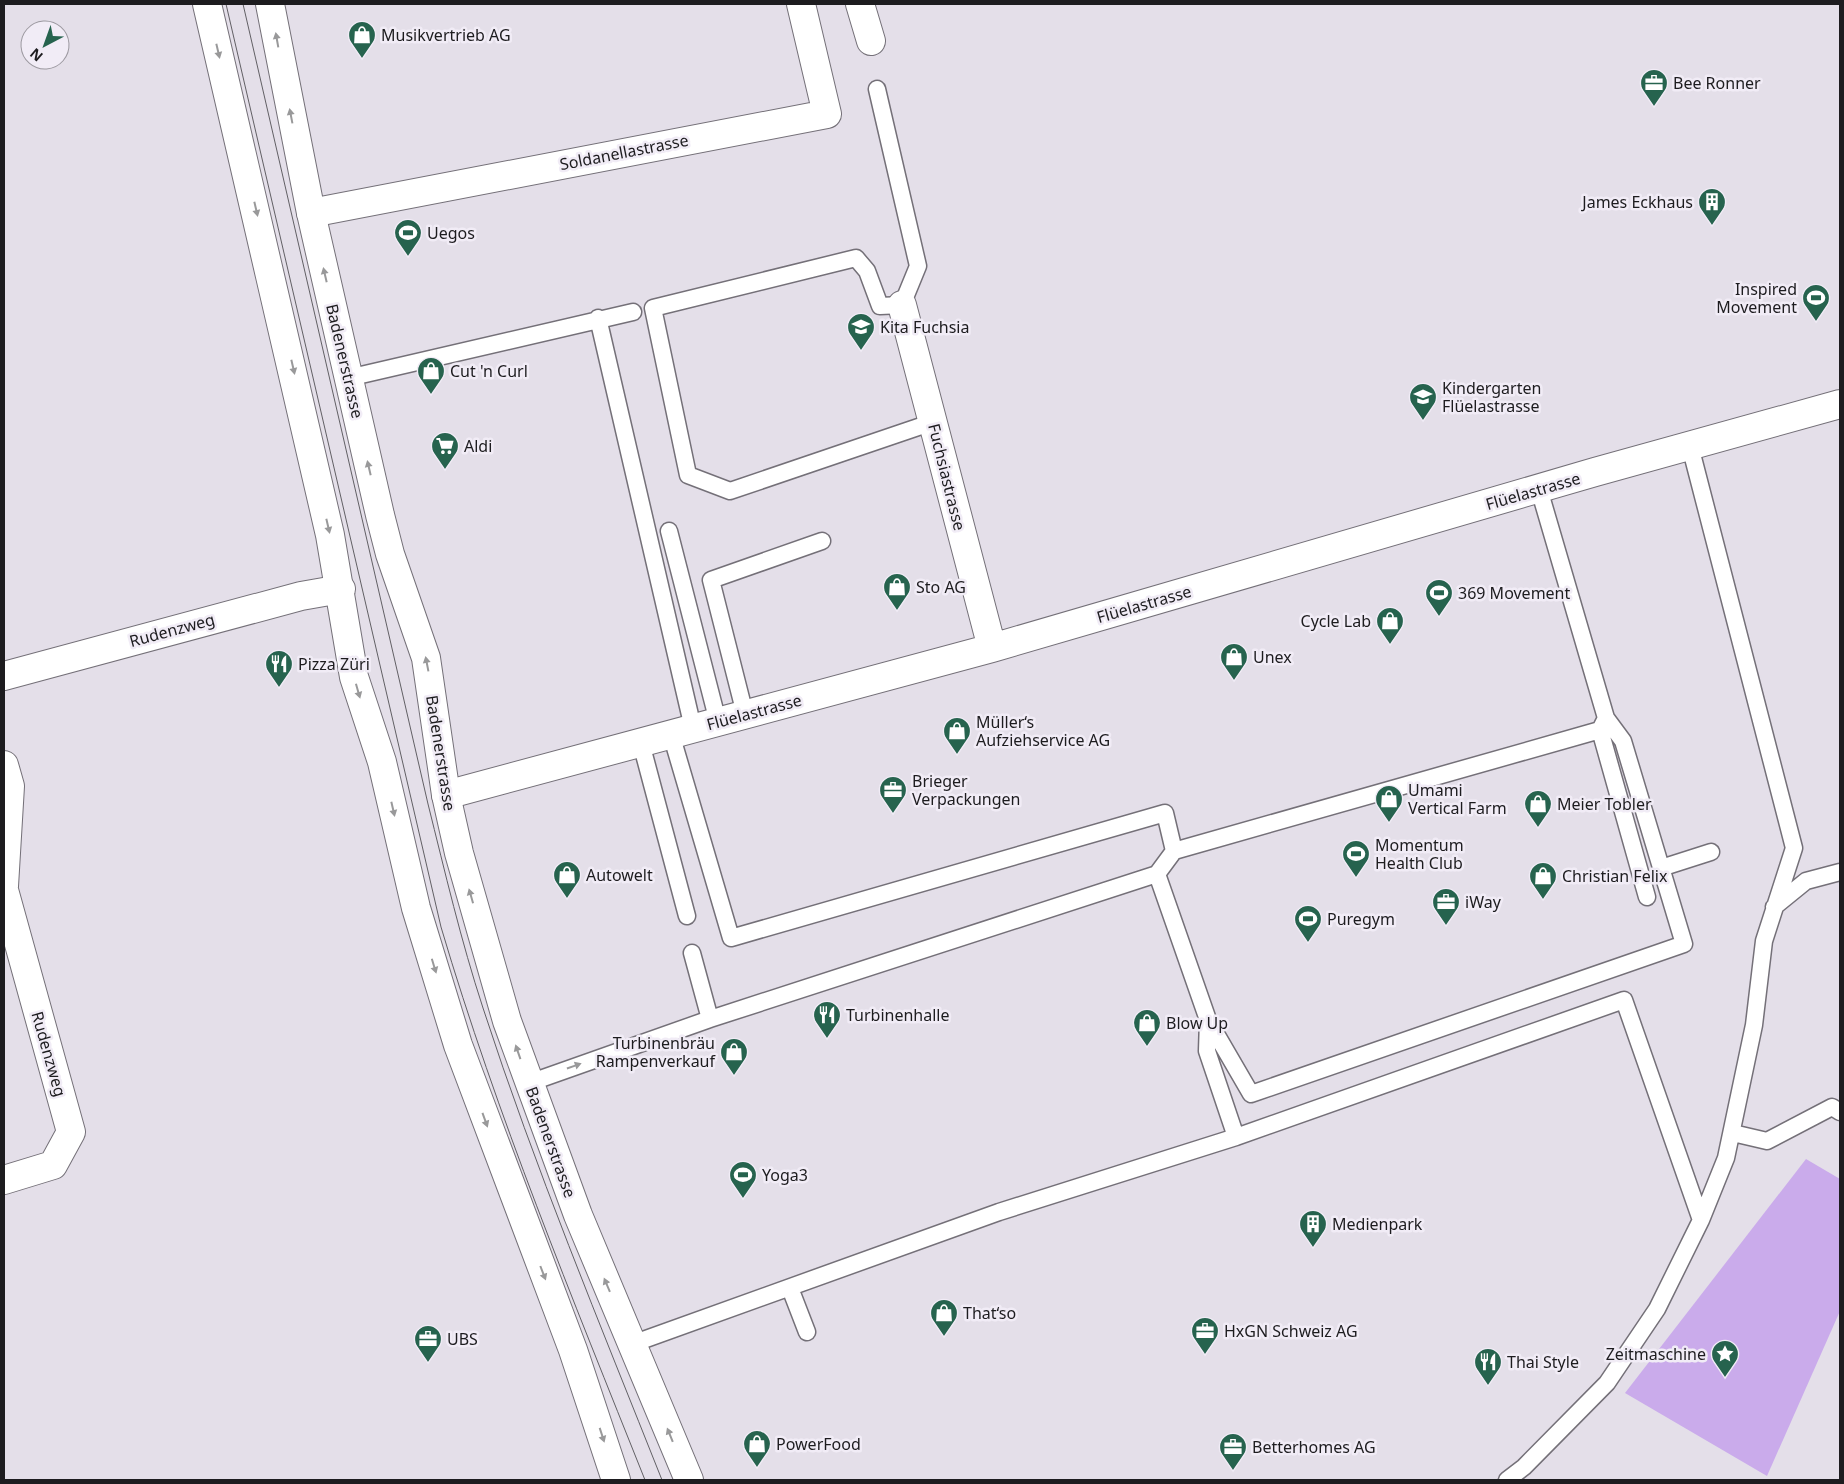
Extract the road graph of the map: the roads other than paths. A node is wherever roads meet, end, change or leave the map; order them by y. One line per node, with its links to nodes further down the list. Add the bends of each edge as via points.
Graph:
1 (207, 4): 18 (street, one-way to 18, via 296,380)
2 (270, 4): 7 (street, Badenerstrasse, one-way to 2)
3 (801, 4): 7 (street, Soldanellastrasse, via 827,114)
4 (860, 4): 5 (street)
5 (871, 41)
6 (876, 89): 8 (lane, via 918,266)
7 (311, 213): 11 (street, Badenerstrasse, one-way to 7)
8 (902, 306): 13 (street, Fuchsiastrasse); 13 (lane, via 880,306 866,271 856,258 654,308 688,475 730,491)
9 (634, 312): 10 (lane)
10 (598, 318): 11 (lane); 23 (lane)
11 (348, 378): 26 (street, Badenerstrasse, one-way to 11, via 426,658 390,554)
12 (1840, 404): 14 (street, Flüelastrasse)
13 (933, 422): 19 (street, Fuchsiastrasse)
14 (1690, 446): 15 (street, Flüelastrasse); 35 (lane, via 1794,848)
15 (1539, 489): 19 (street, Flüelastrasse); 22 (lane)
16 (669, 532): 23 (lane)
17 (822, 541): 21 (lane, via 711,580)
18 (341, 589): 20 (street, Rudenzweg, via 301,596); 49 (street, one-way to 49, via 354,677 382,762 416,908 458,1045 573,1350)
19 (992, 648): 21 (street, Flüelastrasse)
20 (4, 676)
21 (745, 714): 23 (street, Flüelastrasse)
22 (1603, 724): 27 (lane); 29 (lane, via 1623,741); 34 (lane)
23 (694, 728): 24 (street, Flüelastrasse); 27 (lane, via 731,938 1165,813)
24 (641, 743): 26 (street, Flüelastrasse); 36 (lane)
25 (4, 765): 32 (street, via 10,786)
26 (446, 795): 40 (street, Badenerstrasse, one-way to 26, via 488,956)
27 (1174, 851): 31 (lane)
28 (1711, 852): 29 (lane)
29 (1661, 868): 39 (lane, via 1684,944 1251,1094)
30 (1840, 872): 35 (lane, via 1806,881)
31 (1157, 874): 38 (lane); 39 (lane)
32 (4, 886)
33 (4, 890): 44 (street, Rudenzweg, via 71,1132 53,1165)
34 (1647, 897)
35 (1774, 907): 42 (lane, via 1764,941 1754,1025)
36 (687, 916)
37 (692, 953): 38 (lane)
38 (710, 1019): 40 (lane, one-way to 38)
39 (1208, 1020): 43 (lane, via 1206,1051)
40 (528, 1083): 48 (street, Badenerstrasse, one-way to 40)
41 (1840, 1112): 42 (lane, via 1832,1107 1767,1141)
42 (1732, 1130): 45 (lane, via 1726,1158)
43 (1236, 1137): 45 (lane, via 1624,1000); 46 (lane, via 999,1212)
44 (4, 1180)
45 (1701, 1220): 51 (lane, via 1657,1309 1607,1383 1524,1467)
46 (790, 1288): 47 (lane); 48 (lane)
47 (807, 1332)
48 (632, 1344): 50 (street, Badenerstrasse, one-way to 48)
49 (616, 1480)
50 (688, 1480)
51 (1507, 1480)

